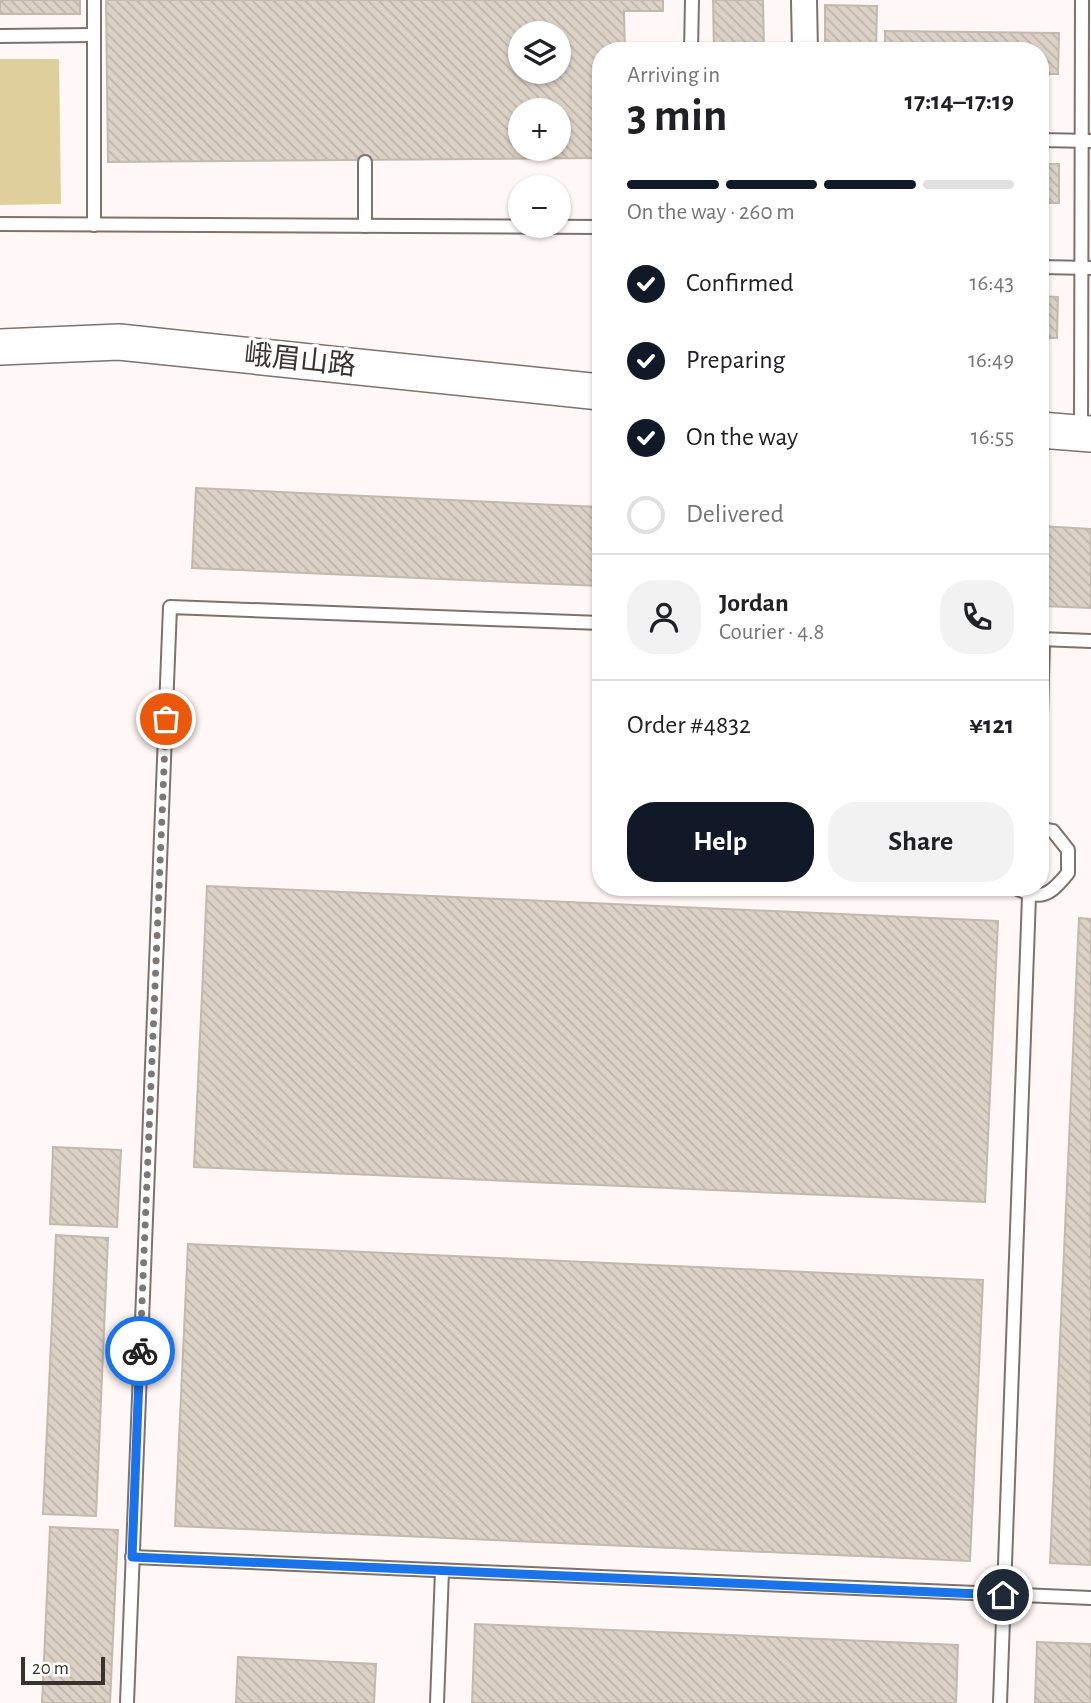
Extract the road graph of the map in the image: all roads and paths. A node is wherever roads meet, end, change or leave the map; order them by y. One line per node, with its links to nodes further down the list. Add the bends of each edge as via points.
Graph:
1 (94, 0): 5 (lane)
2 (692, 0): 7 (lane)
3 (804, 0): 8 (street)
4 (1085, 6): 10 (lane)
5 (94, 35): 6 (lane); 13 (lane)
6 (0, 36)
7 (691, 42)
8 (805, 42)
9 (1049, 140): 10 (lane)
10 (1086, 141): 17 (lane)
11 (365, 162): 14 (lane)
12 (0, 224): 13 (lane)
13 (94, 225): 14 (lane)
14 (365, 226): 15 (lane)
15 (592, 227)
16 (1049, 267): 17 (lane)
17 (1086, 268): 21 (lane)
18 (0, 347): 19 (street, 峨眉山路, via 119,342)
19 (592, 391)
20 (1049, 431): 21 (street)
21 (1086, 434)
22 (592, 623): 28 (lane, via 170,607)
23 (1049, 639): 24 (lane)
24 (1091, 641)
25 (1049, 830): 26 (lane, via 1068,850 1068,873)
26 (1049, 893)
27 (1029, 896): 30 (lane)
28 (132, 1557): 29 (lane); 32 (lane)
29 (442, 1571): 30 (lane); 33 (lane)
30 (1003, 1595): 31 (lane); 34 (lane)
31 (1091, 1598)
32 (127, 1703)
33 (437, 1703)
34 (1000, 1703)

